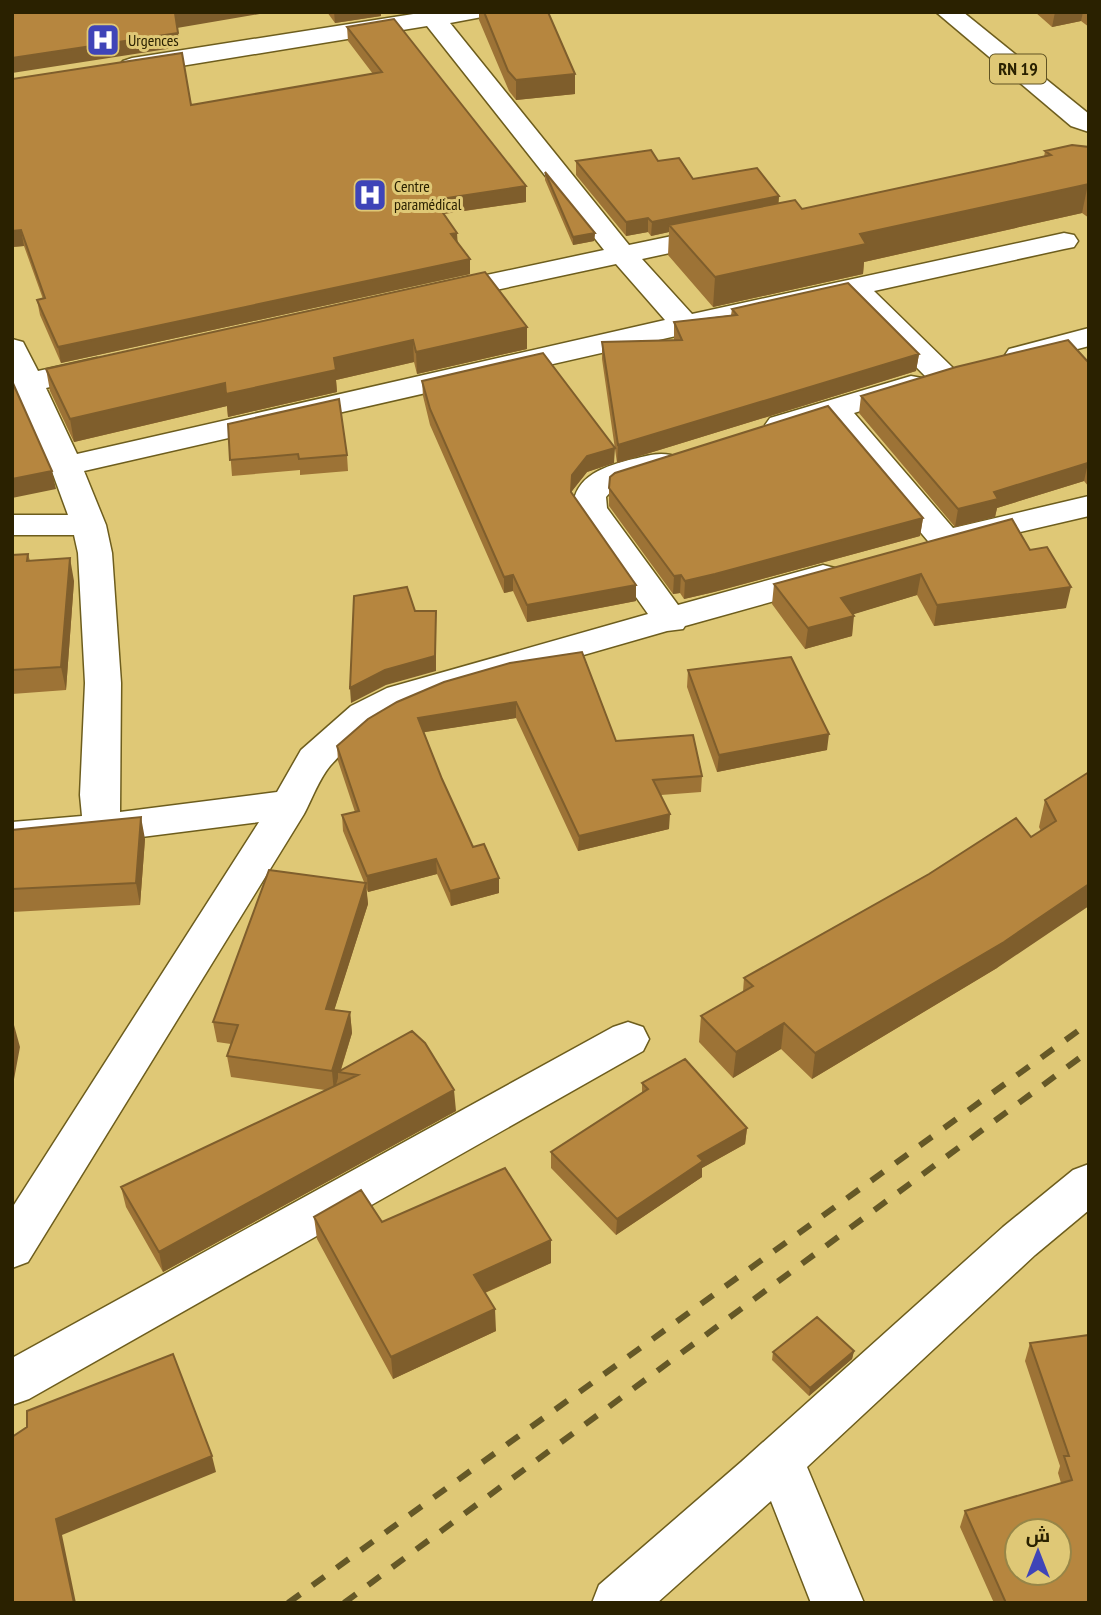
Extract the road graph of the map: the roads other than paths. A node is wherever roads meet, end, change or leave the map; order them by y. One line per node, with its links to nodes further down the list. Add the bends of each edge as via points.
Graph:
1 (473, 12): 3 (street)
2 (948, 12): 5 (street, RN 19)
3 (433, 19): 4 (street); 8 (street)
4 (107, 69)
5 (1089, 124)
6 (741, 230): 8 (street)
7 (1064, 241): 9 (street)
8 (621, 253): 10 (street); 11 (street)
9 (853, 287): 11 (street); 15 (street)
10 (420, 297)
11 (685, 324): 20 (street)
12 (1089, 337): 15 (street)
13 (12, 348): 16 (street)
14 (122, 362): 16 (street)
15 (968, 368): 17 (street)
16 (27, 383): 20 (street)
17 (834, 408): 18 (street); 24 (street)
18 (757, 432)
19 (693, 452): 27 (street, via 601,481 588,498 590,508)
20 (66, 466): 23 (street)
21 (1089, 506): 24 (street)
22 (12, 524): 23 (street)
23 (89, 525): 29 (street, via 95,553 103,683)
24 (945, 540): 25 (street)
25 (905, 552)
26 (853, 567): 27 (street)
27 (671, 621): 28 (street, via 400,696 364,715 314,759)
28 (290, 804): 29 (street); 33 (street)
29 (102, 828): 30 (street)
30 (13, 835)
31 (628, 1039): 34 (street)
32 (1087, 1189): 35 (street, via 1009,1250)
33 (12, 1248)
34 (12, 1383)
35 (779, 1460): 36 (street); 37 (street)
36 (618, 1603)
37 (838, 1603)

